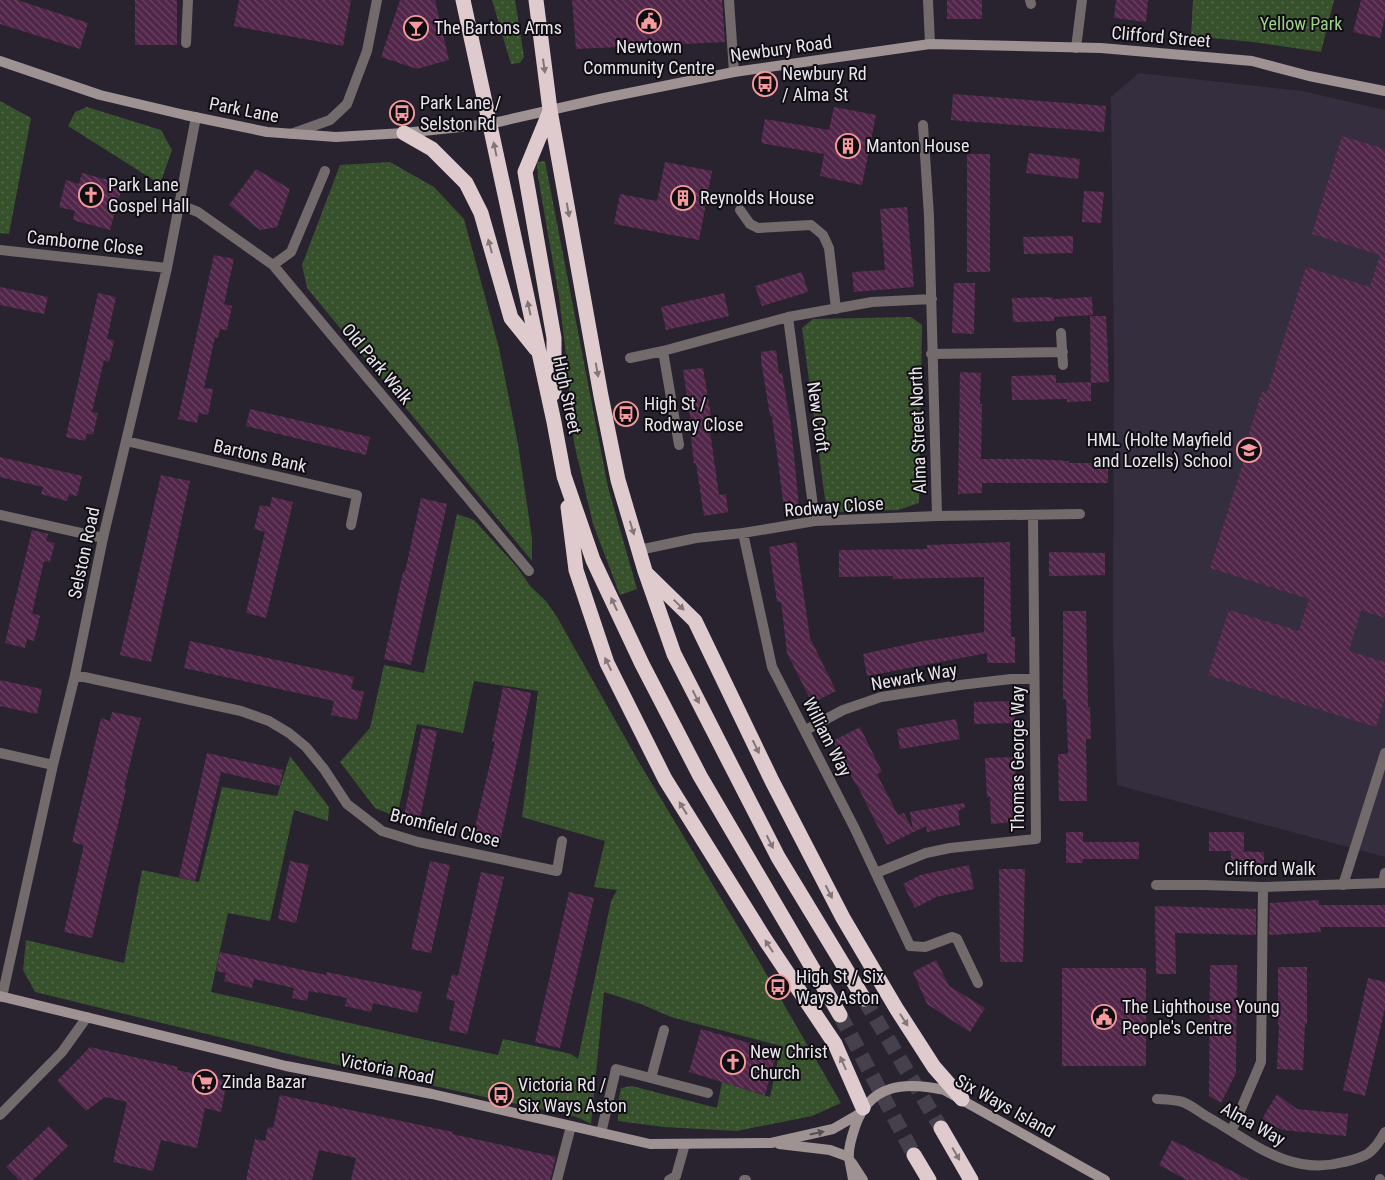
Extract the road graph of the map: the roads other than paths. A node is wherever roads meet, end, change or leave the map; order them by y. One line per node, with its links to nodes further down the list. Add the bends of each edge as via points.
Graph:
1 (188, 0): 8 (street)
2 (377, 0): 19 (street, via 367,51 347,104 330,120)
3 (463, 0): 16 (highway, High Street)
4 (536, 0): 14 (highway, High Street, one-way to 14)
5 (729, 0): 12 (street)
6 (928, 0): 9 (street)
7 (1082, 0): 10 (street)
8 (186, 43)
9 (930, 44): 10 (main road, Clifford Street); 12 (main road, Newbury Road)
10 (1076, 48): 13 (main road, Clifford Street, via 1252,61)
11 (0, 61): 15 (main road, Park Lane, via 100,95)
12 (734, 72): 14 (main road, Newbury Road)
13 (1385, 91)
14 (550, 110): 16 (main road, Newbury Road); 36 (highway, via 525,172 554,338); 48 (highway, High Street, one-way to 48, via 618,480)
15 (196, 117): 19 (main road, Park Lane); 21 (street, Selston Road)
16 (490, 124): 18 (main road, Park Lane); 32 (highway, High Street, one-way to 16)
17 (923, 125): 26 (street)
18 (404, 133): 19 (main road, Park Lane, via 336,137); 32 (highway, one-way to 18, via 511,318 481,213 466,183 432,149)
19 (290, 134)
20 (325, 171): 24 (street, via 291,252)
21 (178, 204): 24 (street, Old Park Walk, via 198,212); 25 (street, Selston Road)
22 (740, 210): 27 (street, via 750,224 758,228 811,226 823,235 829,248)
23 (0, 250): 25 (street, Camborne Close)
24 (273, 265): 49 (street, Old Park Walk)
25 (166, 268): 37 (street, Selston Road)
26 (932, 299): 27 (street, via 872,302); 33 (street)
27 (836, 309): 28 (street)
28 (788, 317): 30 (street); 44 (street, New Croft)
29 (1061, 333): 31 (street)
30 (663, 351): 34 (street); 38 (street)
31 (1062, 352): 33 (street, Alma Street North); 35 (street)
32 (539, 353): 36 (highway, High Street)
33 (931, 354): 43 (street, Alma Street North)
34 (630, 358)
35 (1063, 365)
36 (554, 422): 39 (highway, High Street)
37 (126, 441): 45 (street, Bartons Bank, via 357,496); 47 (street, Selston Road)
38 (679, 446)
39 (564, 476): 66 (highway, High Street, one-way to 39, via 700,776 642,664 593,560); 73 (highway, one-way to 39, via 835,1044 665,779 603,655 576,570)
40 (1080, 514): 42 (street, Rodway Close)
41 (0, 515): 47 (street)
42 (1033, 515): 43 (street, Rodway Close); 52 (street, Thomas George Way)
43 (937, 516): 44 (street, Rodway Close)
44 (815, 521): 46 (street, Rodway Close)
45 (351, 525)
46 (743, 533): 48 (street, Rodway Close, via 696,538); 53 (street, William Way, via 772,667)
47 (103, 538): 51 (street, Selston Road)
48 (639, 550): 50 (highway, High Street)
49 (529, 571)
50 (645, 571): 65 (highway, High Street, one-way to 65, via 674,654 687,680 778,856); 72 (highway, one-way to 72, via 695,621 843,918 934,1067)
51 (75, 675): 56 (street, Selston Road); 57 (street, Bromfield Close, via 241,711 269,721 306,747 347,804 382,831 418,842 557,871)
52 (1034, 678): 53 (street, Newark Way, via 880,697 843,710); 58 (street, Thomas George Way, via 1036,839 926,853)
53 (806, 730): 58 (street, William Way)
54 (0, 753): 56 (street)
55 (1385, 753): 61 (street)
56 (53, 765): 64 (street, Selston Road)
57 (562, 841)
58 (876, 873): 63 (street, William Way, via 910,946 925,946 952,937 957,939)
59 (1384, 880): 61 (street, Clifford Walk)
60 (1156, 885): 62 (street, Clifford Walk)
61 (1343, 885): 62 (street, Clifford Walk)
62 (1263, 887): 77 (street, via 1260,1062)
63 (978, 983)
64 (1, 996): 67 (main road, Victoria Road)
65 (864, 999)
66 (840, 1015)
67 (87, 1017): 74 (street, via 62,1052); 75 (main road, Victoria Road, via 286,1066 432,1094)
68 (664, 1030): 69 (street)
69 (651, 1078): 70 (street); 79 (street, via 616,1069)
70 (708, 1093)
71 (1156, 1098): 77 (street, Alma Way, via 1181,1102)
72 (962, 1099): 73 (main road, Six Ways Island, via 931,1087 896,1086 872,1098); 84 (main road, Six Ways Island)
73 (861, 1111): 80 (main road, Victoria Road, one-way to 73, via 833,1129); 83 (main road, via 851,1139)
74 (0, 1115)
75 (571, 1126): 79 (main road, Victoria Road); 85 (street)
76 (941, 1128): 90 (highway, one-way to 90)
77 (1232, 1130): 78 (street, Alma Way, via 1264,1152 1316,1165 1363,1158 1374,1149)
78 (1385, 1132)
79 (601, 1133): 81 (main road, Victoria Road, via 650,1144)
80 (771, 1143): 81 (main road, Victoria Road); 83 (main road, Victoria Road, via 830,1150)
81 (685, 1144): 86 (street, via 676,1176)
82 (914, 1155): 89 (highway)
83 (850, 1159): 87 (main road); 88 (main road)
84 (1079, 1165): 91 (main road); 92 (main road, Six Ways Island)
85 (558, 1180)
86 (669, 1180)
87 (853, 1180)
88 (863, 1180)
89 (929, 1180)
90 (971, 1180)
91 (1087, 1180)
92 (1105, 1180)

